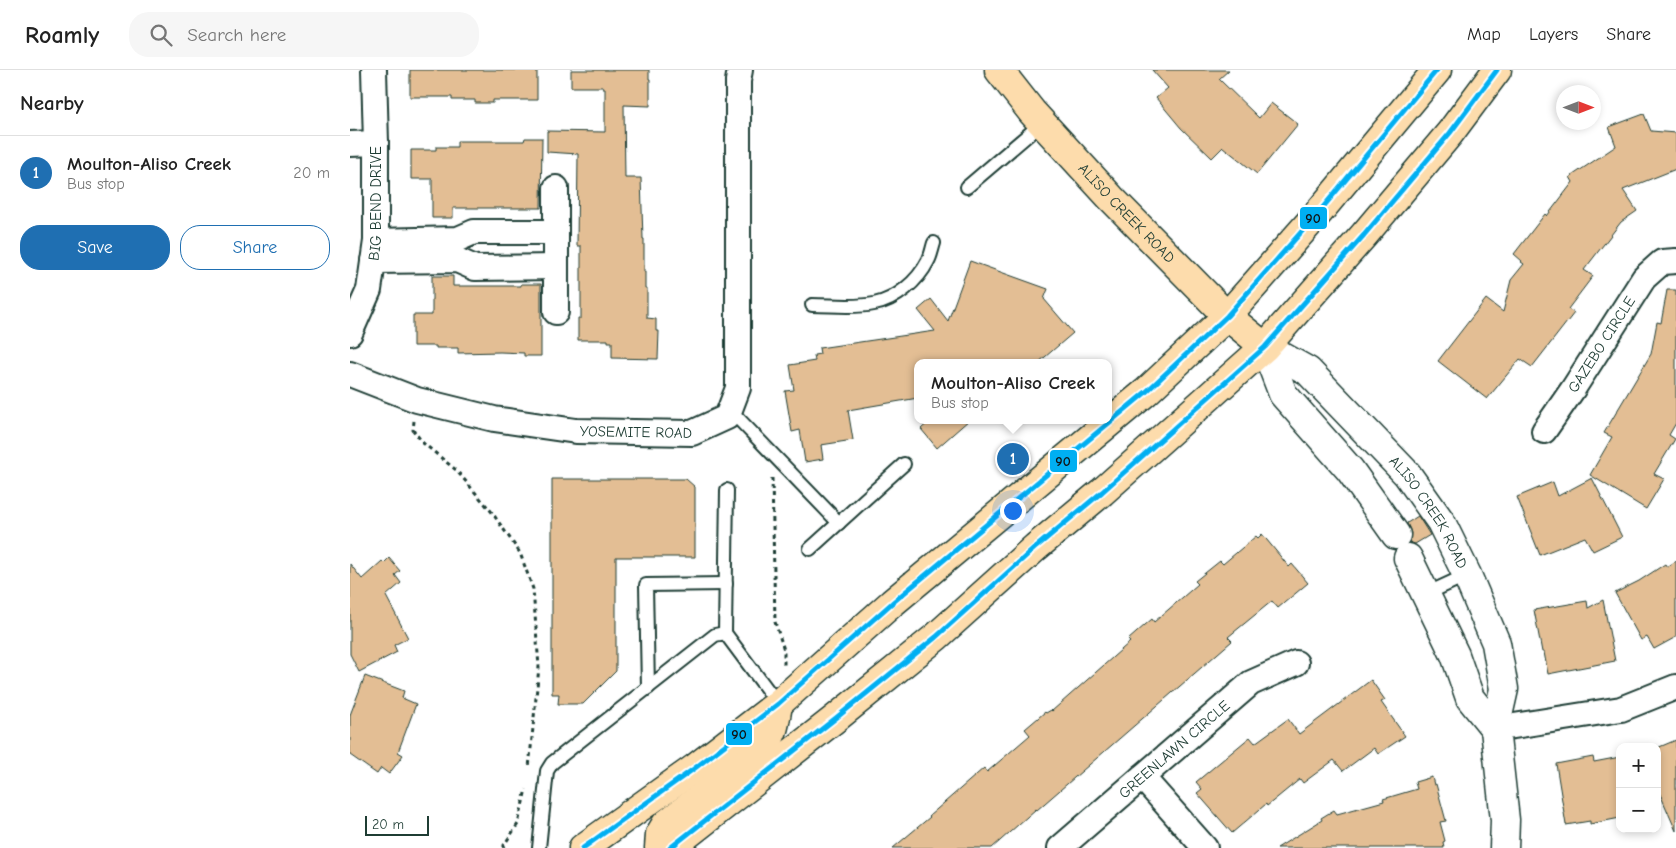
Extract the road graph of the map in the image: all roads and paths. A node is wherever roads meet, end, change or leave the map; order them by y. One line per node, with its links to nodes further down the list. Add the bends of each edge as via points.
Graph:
1 (374, 70): 7 (street, BIG BEND DRIVE)
2 (740, 70): 24 (street, via 738,388)
3 (999, 70): 6 (main road, ALISO CREEK ROAD)
4 (1437, 70): 19 (main road)
5 (1497, 70): 21 (main road, via 1450,133)
6 (1042, 122): 9 (lane); 19 (main road, ALISO CREEK ROAD, via 1111,198)
7 (376, 143): 8 (street); 14 (street, BIG BEND DRIVE)
8 (350, 144)
9 (967, 187)
10 (556, 188): 11 (street)
11 (556, 232): 13 (street, via 474,232); 16 (street)
12 (934, 243): 17 (lane, via 928,261 917,276 891,299 859,306)
13 (457, 250): 14 (street); 16 (street, via 475,268)
14 (375, 251): 20 (street, BIG BEND DRIVE, via 369,290)
15 (1669, 262): 27 (street, GAZEBO CIRCLE, via 1644,278)
16 (556, 267): 18 (street)
17 (812, 305)
18 (556, 312)
19 (1227, 316): 21 (main road, ALISO CREEK ROAD); 25 (main road)
20 (350, 333)
21 (1265, 347): 33 (street, ALISO CREEK ROAD, via 1308,371 1407,474 1441,522); 35 (street, ALISO CREEK ROAD, via 1283,394 1350,470 1402,547); 50 (main road, via 936,637)
22 (350, 374): 23 (street, YOSEMITE ROAD)
23 (417, 400): 24 (street, YOSEMITE ROAD, via 494,419 576,431 692,433 727,417); 42 (path, via 413,430 423,443 456,470 492,511 520,553 533,590 539,667)
24 (730, 410): 28 (lane)
25 (1112, 420)
26 (1107, 424): 40 (main road, via 892,603)
27 (1544, 431)
28 (772, 454): 31 (lane); 40 (path, via 775,622 784,650)
29 (904, 464): 31 (lane)
30 (727, 490): 34 (lane)
31 (839, 523): 32 (lane)
32 (810, 549)
33 (1467, 575): 35 (lane); 41 (street, ALISO CREEK ROAD, via 1496,644 1504,688)
34 (726, 584): 36 (lane); 39 (lane, via 646,585)
35 (1426, 594): 41 (street, ALISO CREEK ROAD, via 1455,654 1470,698)
36 (725, 633): 39 (lane, via 715,635); 40 (lane)
37 (1296, 663): 43 (street, GREENLAWN CIRCLE, via 1251,683)
38 (1676, 687): 41 (street, via 1621,708)
39 (648, 688): 47 (lane, via 552,762 547,771)
40 (781, 701): 48 (main road, via 695,768); 49 (main road, via 768,743 666,824 660,834)
41 (1495, 729): 53 (street, ALISO CREEK ROAD, via 1505,820)
42 (528, 775)
43 (1142, 778): 51 (street, GREENLAWN CIRCLE); 52 (street)
44 (528, 784): 45 (path, via 518,824)
45 (504, 847): 46 (path)
46 (498, 848)
47 (540, 848)
48 (583, 848)
49 (659, 848)
50 (670, 848)
51 (1060, 848)
52 (1205, 848)
53 (1504, 848)

